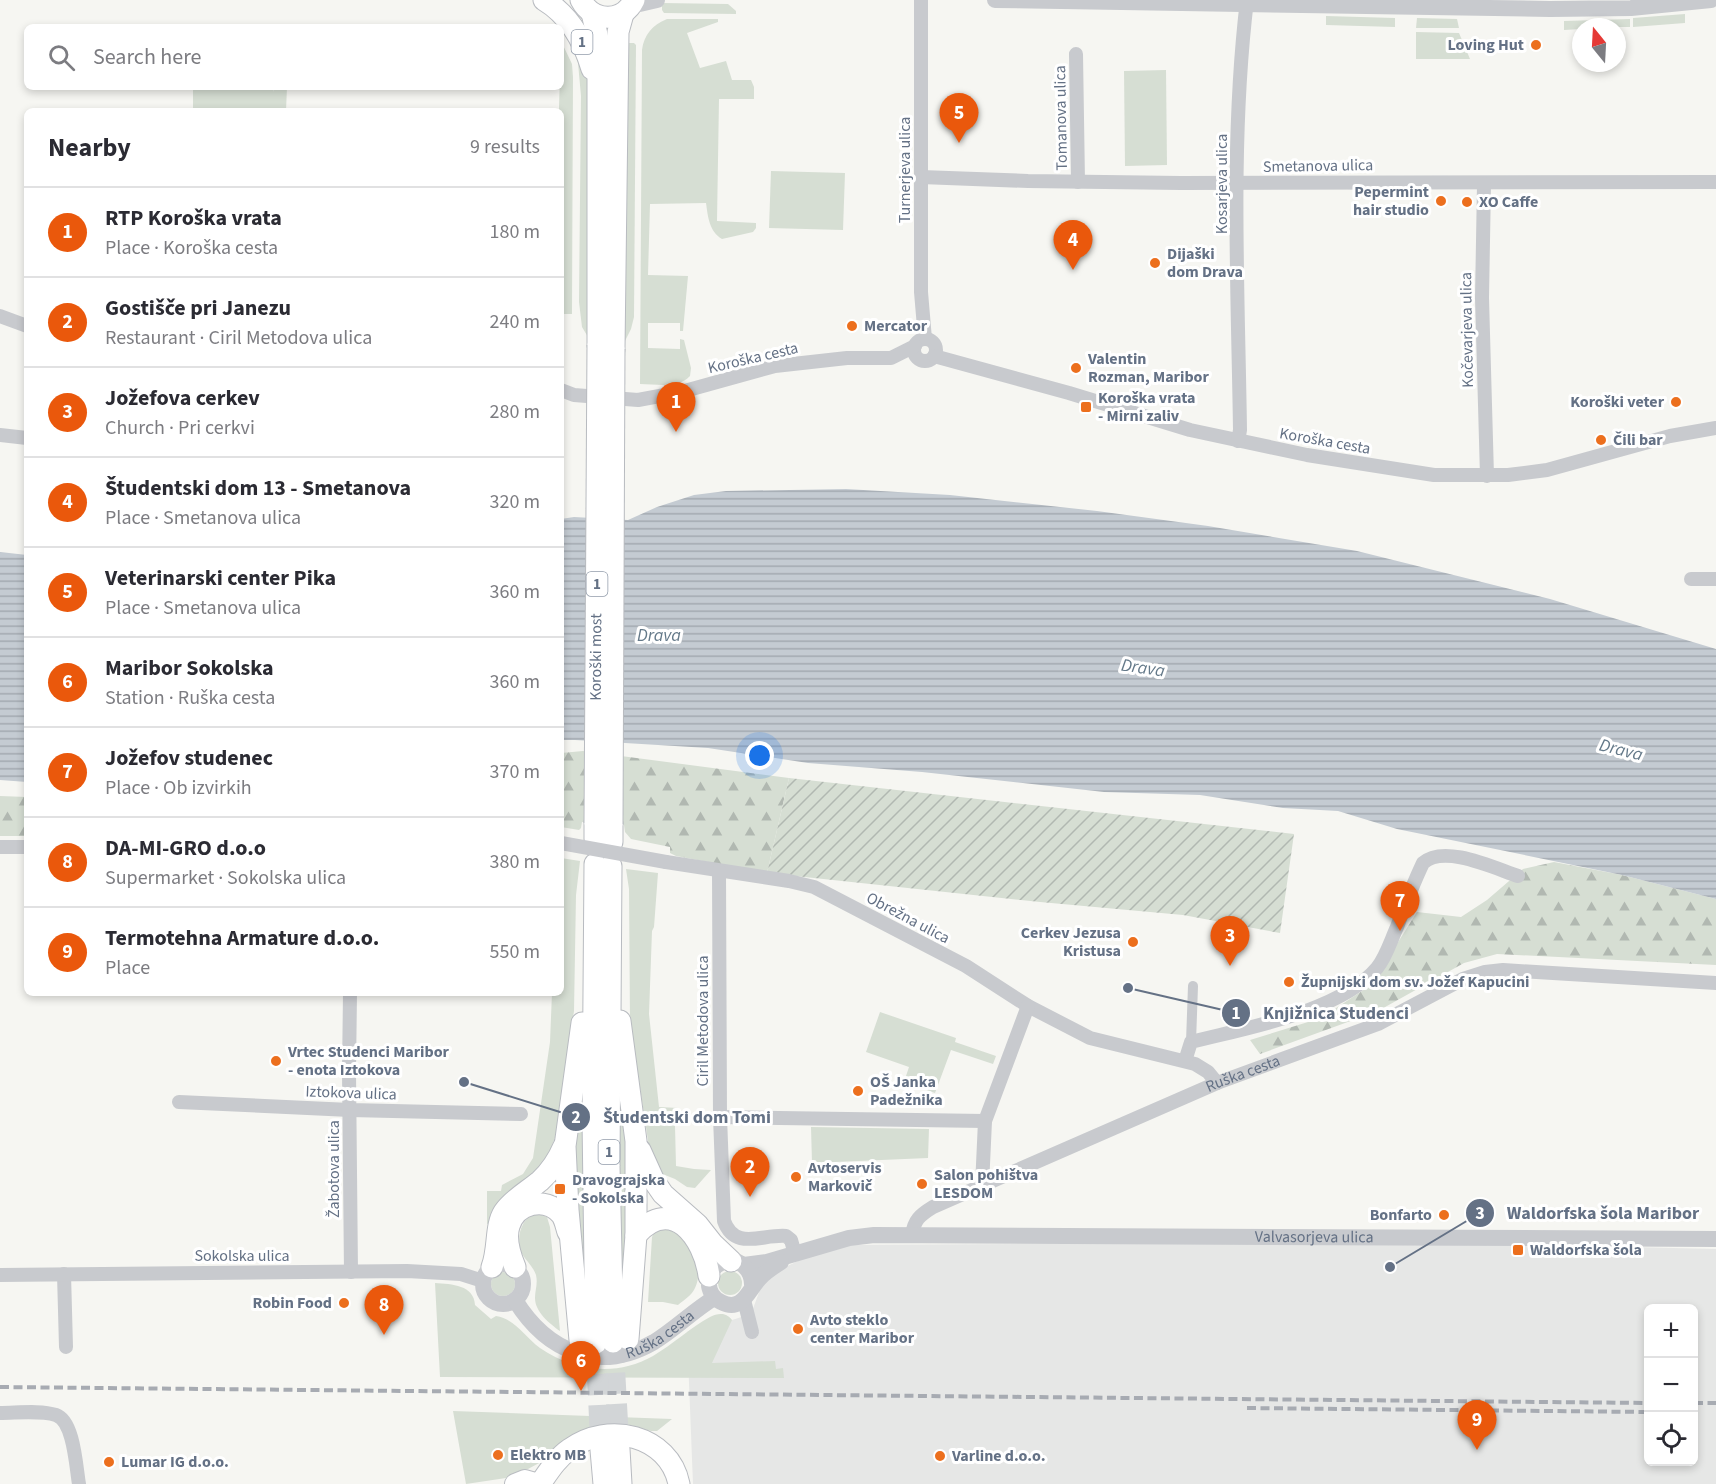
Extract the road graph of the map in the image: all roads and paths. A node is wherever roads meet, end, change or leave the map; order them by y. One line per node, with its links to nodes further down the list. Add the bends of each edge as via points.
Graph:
1 (544, 0): 11 (main road, 1, via 569,21 583,44)
2 (657, 0): 9 (street)
3 (921, 0): 12 (street, Turnerjeva ulica)
4 (994, 0): 6 (street)
5 (1711, 0): 7 (street, via 1631,8 1550,9)
6 (1076, 1): 7 (street)
7 (1246, 1): 15 (street, Kosarjeva ulica, via 1239,89)
8 (587, 7): 9 (main road, via 602,18 613,18); 11 (main road, 1, via 598,39)
9 (630, 7): 19 (main road, 1, via 618,32)
10 (1076, 54): 13 (street, Tomanova ulica)
11 (598, 96): 19 (main road, 1)
12 (921, 177): 13 (street, Smetanova ulica); 20 (street, Turnerjeva ulica)
13 (1078, 182): 15 (street, Smetanova ulica)
14 (1716, 182): 16 (street, Smetanova ulica)
15 (1238, 183): 16 (street, Smetanova ulica); 25 (street, Kosarjeva ulica)
16 (1484, 184): 26 (street, Kočevarjeva ulica, via 1482,298)
17 (0, 316): 18 (street)
18 (24, 325)
19 (606, 347): 29 (main road, Koroški most / 1, bridge)
20 (924, 350): 21 (street, Koroška cesta, via 891,358 847,358 775,366 638,400); 25 (street, Koroška cesta)
21 (564, 391)
22 (1716, 428): 26 (street, Koroška cesta, via 1670,436 1547,470)
23 (0, 435): 24 (street)
24 (24, 438)
25 (1238, 441): 26 (street, Koroška cesta, via 1410,472)
26 (1487, 476)
27 (1691, 579): 28 (street)
28 (1716, 579)
29 (603, 832)
30 (564, 844): 34 (street, Obrežna ulica, bridge)
31 (0, 847): 32 (street)
32 (24, 847)
33 (603, 865): 36 (main road, 1)
34 (719, 871): 40 (street, Obrežna ulica, via 814,887 966,966); 47 (street, Ciril Metodova ulica)
35 (1518, 876): 41 (street, via 1458,857 1429,857 1377,967 1360,983 1310,1009)
36 (602, 963): 49 (main road, via 619,997); 50 (main road, via 585,991); 68 (main road, 1, via 593,1210)
37 (1716, 983): 43 (street, Ruška cesta, via 1485,972 1463,979 1378,1024)
38 (1193, 986): 41 (street)
39 (350, 996): 45 (street, Žabotova ulica)
40 (1028, 1006): 42 (street, Obrežna ulica, via 1090,1038); 48 (street)
41 (1191, 1042): 42 (street)
42 (1185, 1061): 43 (street, Obrežna ulica, via 1208,1072)
43 (1217, 1083): 51 (street, Ruška cesta)
44 (179, 1102): 45 (street, Iztokova ulica)
45 (350, 1110): 46 (street, Iztokova ulica); 59 (street, Žabotova ulica)
46 (521, 1114)
47 (720, 1117): 48 (street); 56 (street, Ciril Metodova ulica, via 727,1229 734,1236 747,1239 786,1236)
48 (985, 1121): 51 (street)
49 (636, 1141): 52 (main road); 57 (main road, via 663,1194)
50 (564, 1146): 54 (main road); 60 (main road, via 550,1172 503,1214 498,1250)
51 (982, 1186): 53 (street, Ruška cesta, via 921,1215 913,1224)
52 (636, 1235): 62 (main road, via 657,1219 676,1222 688,1230 703,1250); 68 (main road)
53 (912, 1235): 55 (street, Valvasorjeva ulica); 56 (street, via 849,1238)
54 (570, 1238): 58 (main road, via 561,1215 549,1205 524,1207 509,1226 508,1244); 68 (main road)
55 (1716, 1239)
56 (795, 1254): 57 (street, via 767,1262); 64 (street, via 770,1269)
57 (737, 1263): 62 (street, via 718,1265); 64 (street, via 752,1277)
58 (515, 1267): 60 (street, via 504,1263); 66 (street, via 524,1282)
59 (351, 1272): 60 (street, Sokolska ulica); 63 (street, Sokolska ulica)
60 (487, 1274): 66 (street, via 485,1294 492,1301 504,1304)
61 (0, 1275): 63 (street, Sokolska ulica)
62 (709, 1276): 65 (street)
63 (64, 1278): 69 (street)
64 (748, 1294): 65 (street, via 729,1305); 67 (street)
65 (714, 1298): 66 (street, Ruška cesta, via 656,1341 636,1351 605,1357 560,1347 531,1323)
66 (515, 1300)
67 (752, 1332)
68 (605, 1341)
69 (66, 1347)
70 (0, 1413): 71 (street, via 55,1414 63,1418 70,1431)
71 (79, 1484)
72 (515, 1484): 73 (main road, via 525,1480)
73 (539, 1484): 76 (main road, via 571,1448 594,1436 611,1433 649,1443 671,1463)
74 (604, 1484): 75 (main road, via 610,1450)
75 (621, 1484)
76 (679, 1484)

